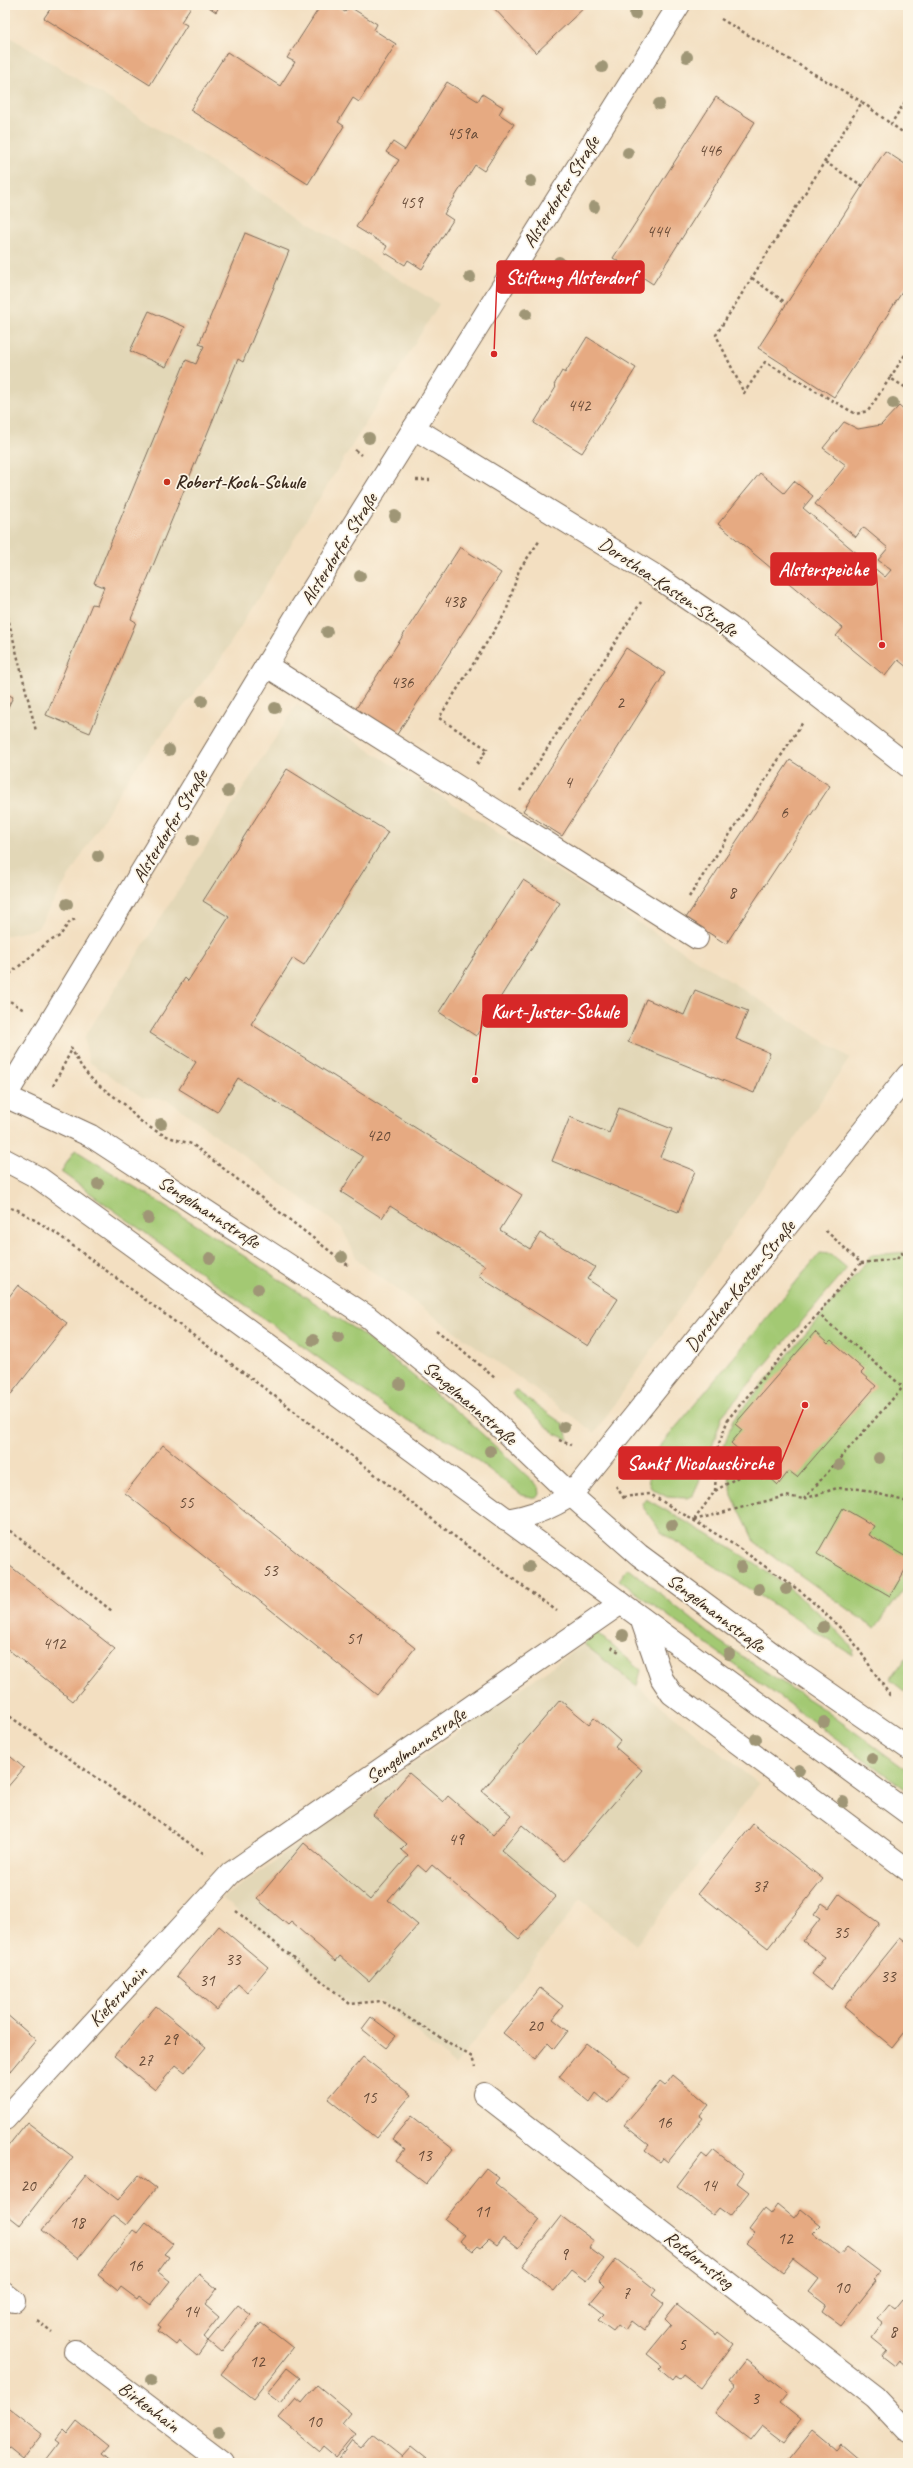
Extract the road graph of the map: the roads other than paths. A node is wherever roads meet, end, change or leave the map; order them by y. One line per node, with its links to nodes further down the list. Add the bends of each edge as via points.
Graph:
1 (679, 5): 2 (street, Alsterdorfer Straße)
2 (414, 428): 3 (street, Alsterdorfer Straße); 4 (street, Dorothea-Kasten-Straße, via 657,577 731,628)
3 (267, 666): 5 (street); 7 (street, Alsterdorfer Straße)
4 (907, 761)
5 (697, 938)
6 (908, 1075): 9 (street, Dorothea-Kasten-Straße)
7 (5, 1096): 9 (street, Sengelmannstraße, via 92,1136 368,1317 477,1405)
8 (5, 1160): 10 (street, via 51,1187)
9 (571, 1495): 10 (street, Dorothea-Kasten-Straße, via 551,1508 529,1516); 13 (street, Sengelmannstraße, via 639,1555 774,1656)
10 (506, 1520): 11 (street)
11 (621, 1604): 12 (street); 16 (street, Sengelmannstraße)
12 (641, 1618): 14 (street); 15 (street, via 662,1679 672,1694)
13 (908, 1748)
14 (908, 1813)
15 (908, 1870)
16 (231, 1873): 18 (street, Kiefernhain)
17 (484, 2094): 20 (street, Rotdornstieg, via 875,2397)
18 (5, 2119)
19 (75, 2351): 21 (street, Birkenhain)
20 (908, 2432)
21 (223, 2463)

